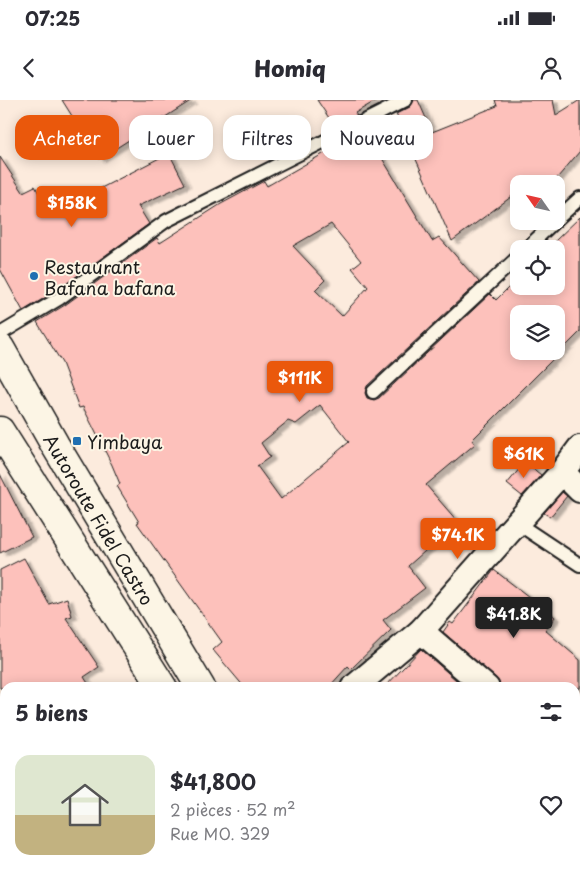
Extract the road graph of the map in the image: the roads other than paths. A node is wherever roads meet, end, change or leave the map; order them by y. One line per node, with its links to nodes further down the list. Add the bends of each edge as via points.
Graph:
1 (406, 100): 7 (lane, via 166,221 60,298)
2 (580, 198): 3 (lane)
3 (565, 212)
4 (546, 230): 5 (lane)
5 (536, 240)
6 (510, 264): 9 (lane)
7 (0, 334)
8 (0, 348): 18 (highway, Autoroute Fidel Castro)
9 (373, 392)
10 (0, 430): 17 (highway, Autoroute Fidel Castro)
11 (580, 448): 12 (street)
12 (562, 472): 13 (street); 14 (street)
13 (580, 490)
14 (517, 523): 15 (lane); 16 (street)
15 (580, 565)
16 (421, 631): 19 (street); 20 (street)
17 (159, 682)
18 (197, 682)
19 (360, 682)
20 (479, 682)

